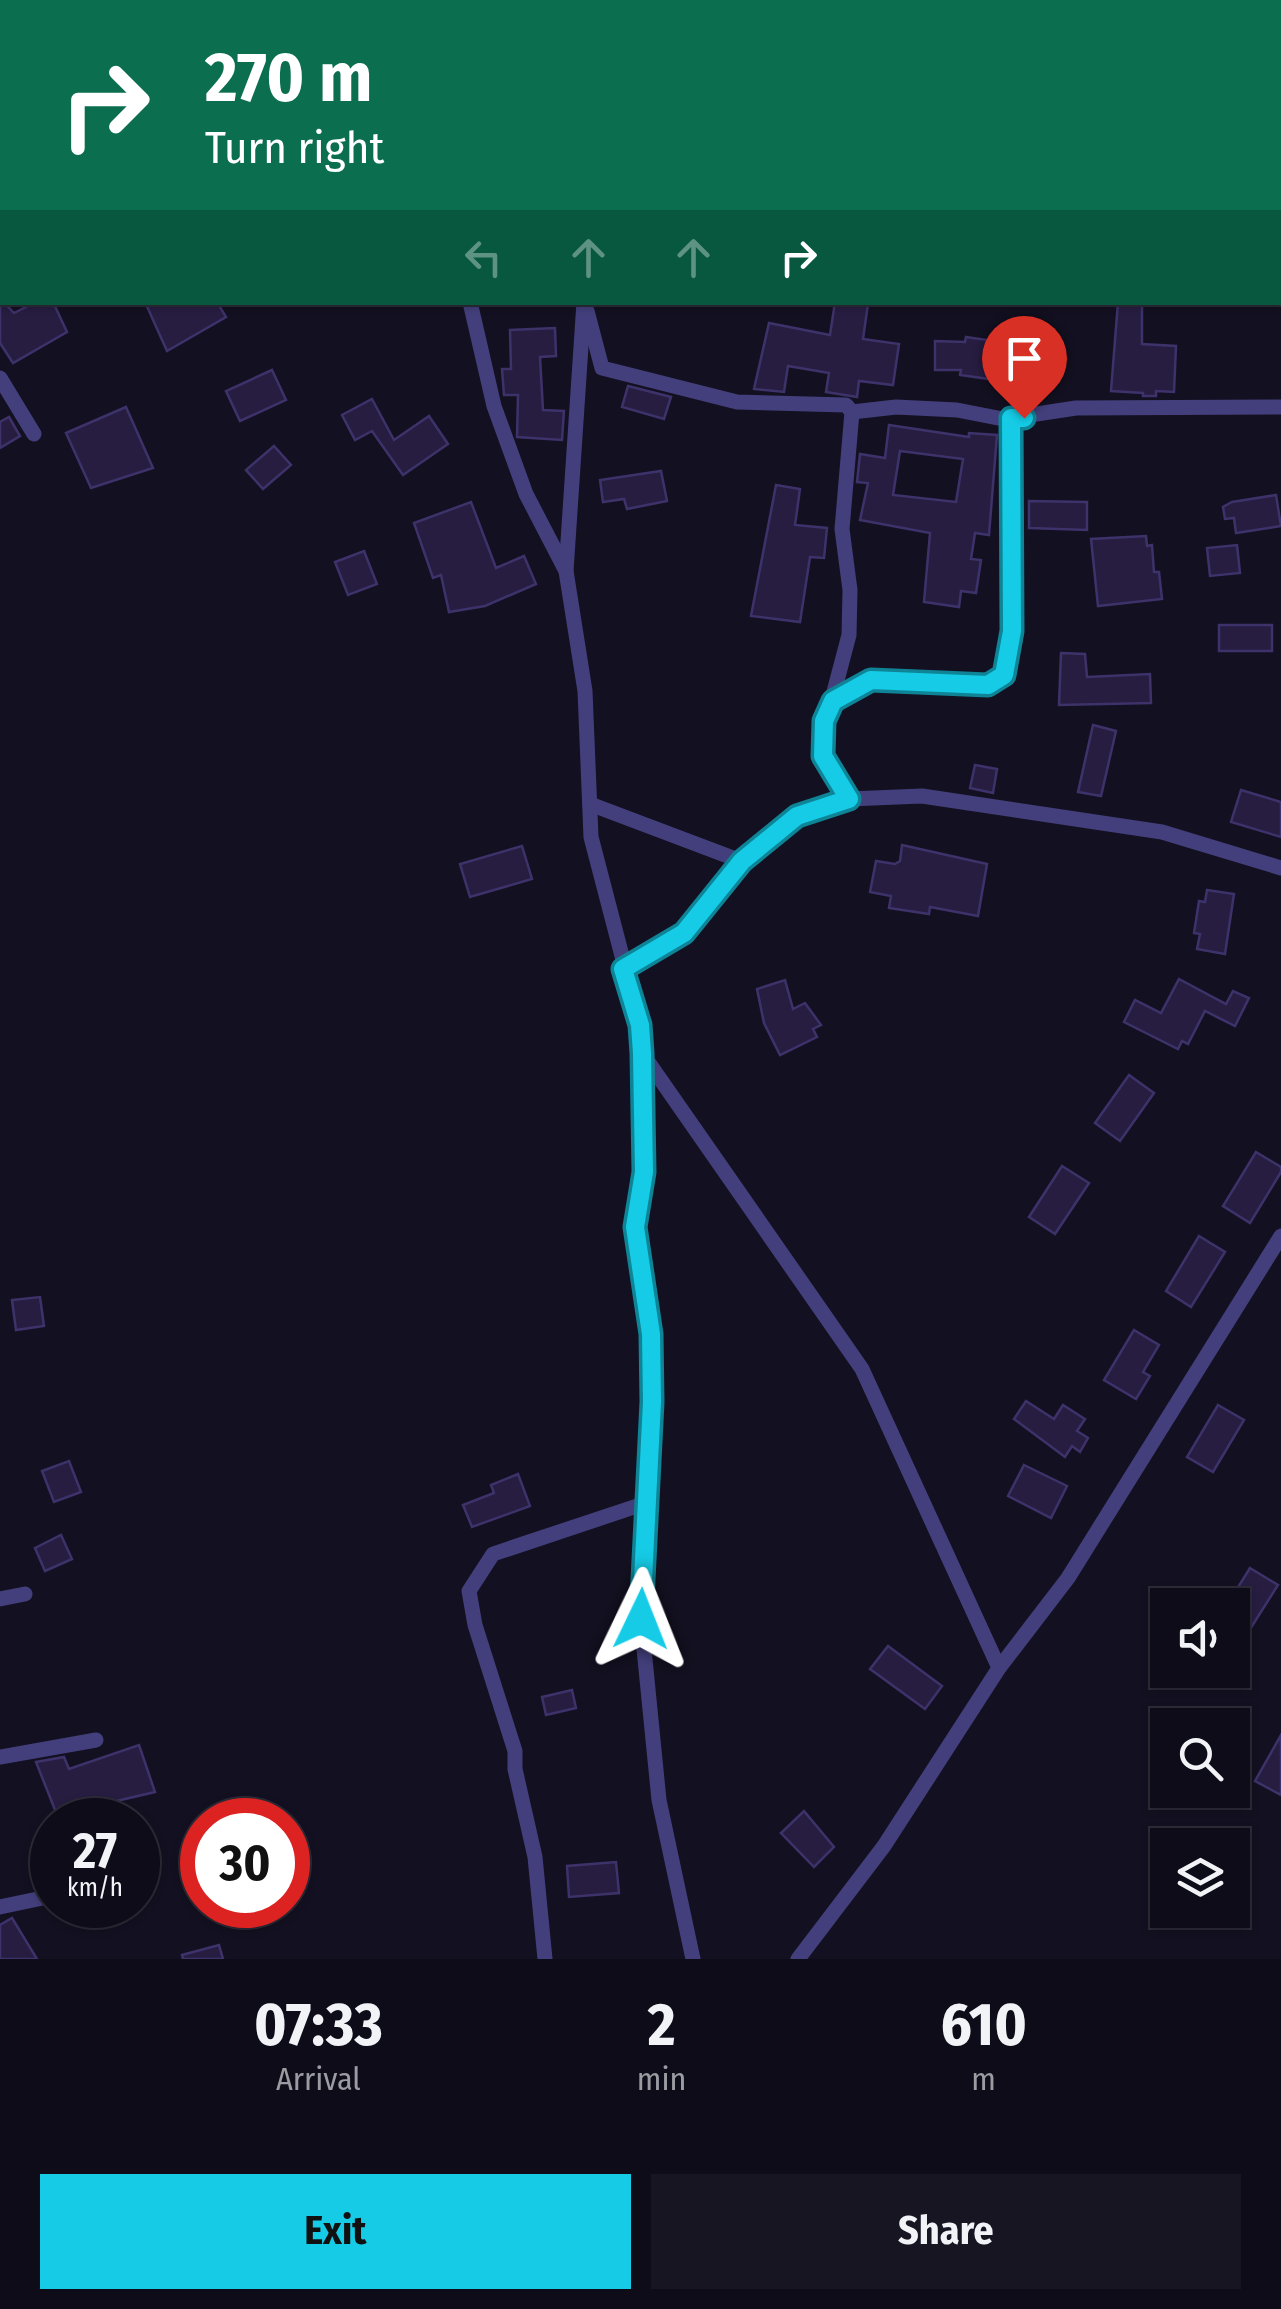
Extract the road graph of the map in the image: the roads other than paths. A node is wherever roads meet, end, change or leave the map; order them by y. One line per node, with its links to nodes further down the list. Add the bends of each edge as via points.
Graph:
1 (471, 305): 9 (street, via 494,406 526,494)
2 (584, 305): 9 (street)
3 (585, 305): 6 (street, via 602,368 738,402 846,405)
4 (0, 378): 8 (street)
5 (1281, 406): 7 (street, via 1076,408)
6 (852, 412): 7 (street, via 896,408); 10 (street, via 842,529 849,636)
7 (1011, 418): 10 (street, via 1012,631 1004,675 988,685 871,680)
8 (34, 434)
9 (566, 570): 12 (street, via 585,691)
10 (833, 701): 11 (street, via 824,721 823,756)
11 (849, 799): 13 (street, via 797,816); 14 (street, via 922,796 1162,832)
12 (590, 804): 13 (street); 15 (street, via 591,837)
13 (742, 861): 15 (street, via 684,933)
14 (1281, 868)
15 (623, 969): 16 (street)
16 (642, 1053): 18 (street, via 644,1172 635,1227 651,1334); 21 (street, via 862,1369)
17 (1281, 1236): 21 (street, via 1068,1578)
18 (646, 1503): 26 (street, via 493,1554 470,1591 515,1752); 27 (street, via 641,1619 659,1800)
19 (25, 1594): 20 (street)
20 (0, 1598)
21 (999, 1668): 28 (street, via 884,1846)
22 (96, 1740): 23 (street)
23 (0, 1757)
24 (30, 1901): 25 (street)
25 (0, 1908)
26 (545, 1959)
27 (693, 1959)
28 (798, 1959)

